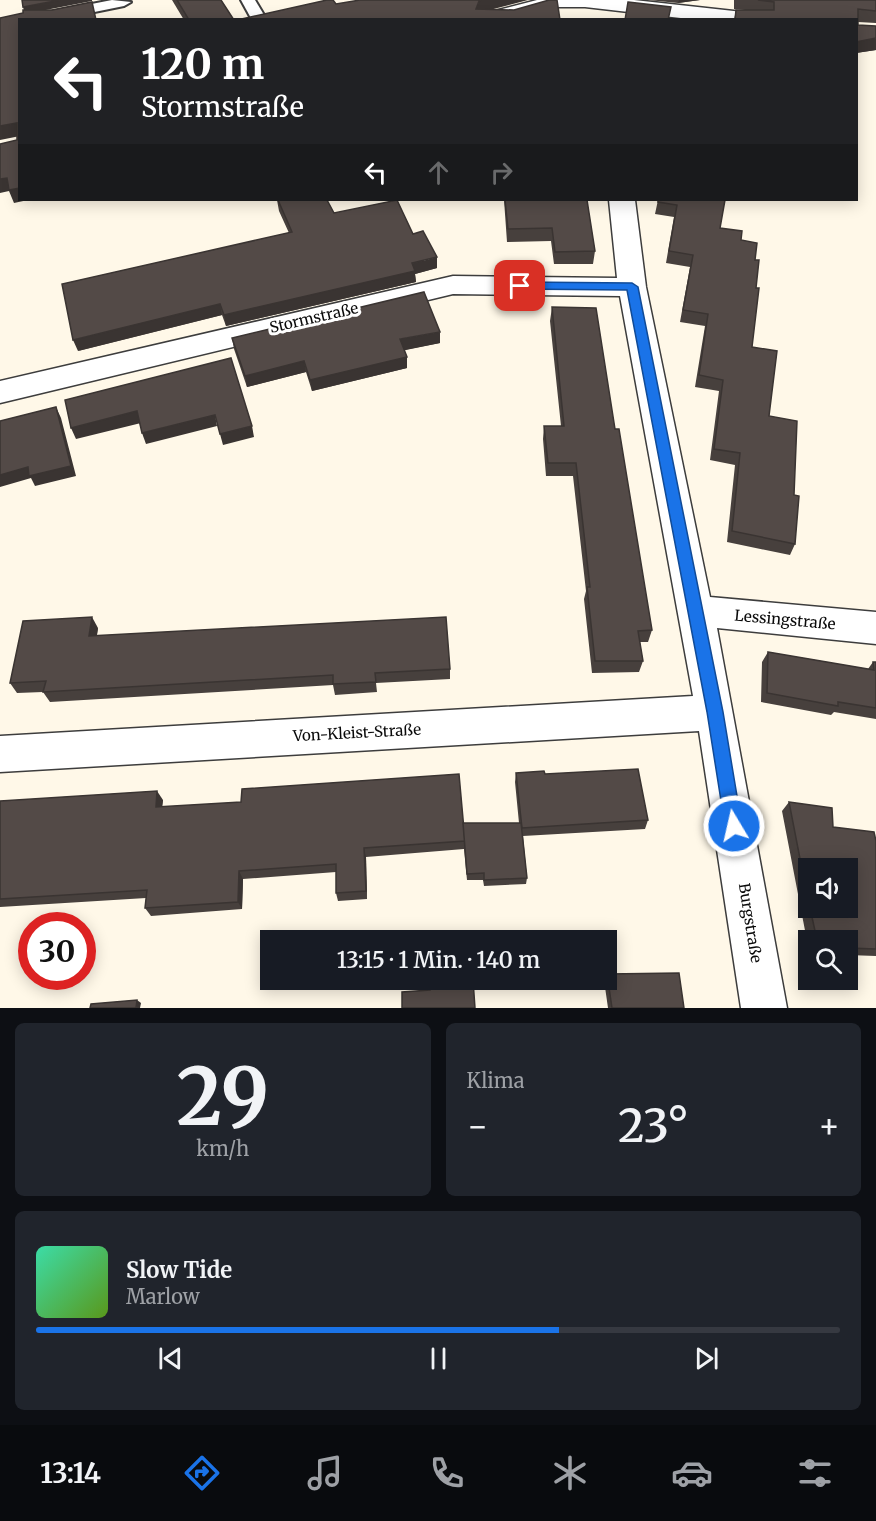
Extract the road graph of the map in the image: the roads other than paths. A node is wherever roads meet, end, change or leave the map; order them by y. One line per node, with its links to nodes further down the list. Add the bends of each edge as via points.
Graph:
1 (248, 0): 5 (lane)
2 (124, 2): 4 (lane)
3 (584, 7): 6 (street, via 557,1); 7 (street)
4 (40, 18)
5 (259, 18)
6 (494, 18)
7 (734, 18)
8 (622, 201): 9 (street, Burgstraße)
9 (632, 287): 10 (street, Stormstraße, via 453,285); 11 (street, Burgstraße)
10 (0, 392)
11 (695, 611): 12 (street, Lessingstraße); 13 (street, Burgstraße)
12 (876, 628)
13 (715, 712): 14 (street, Von-Kleist-Straße); 15 (street, Burgstraße)
14 (0, 754)
15 (764, 1008)

